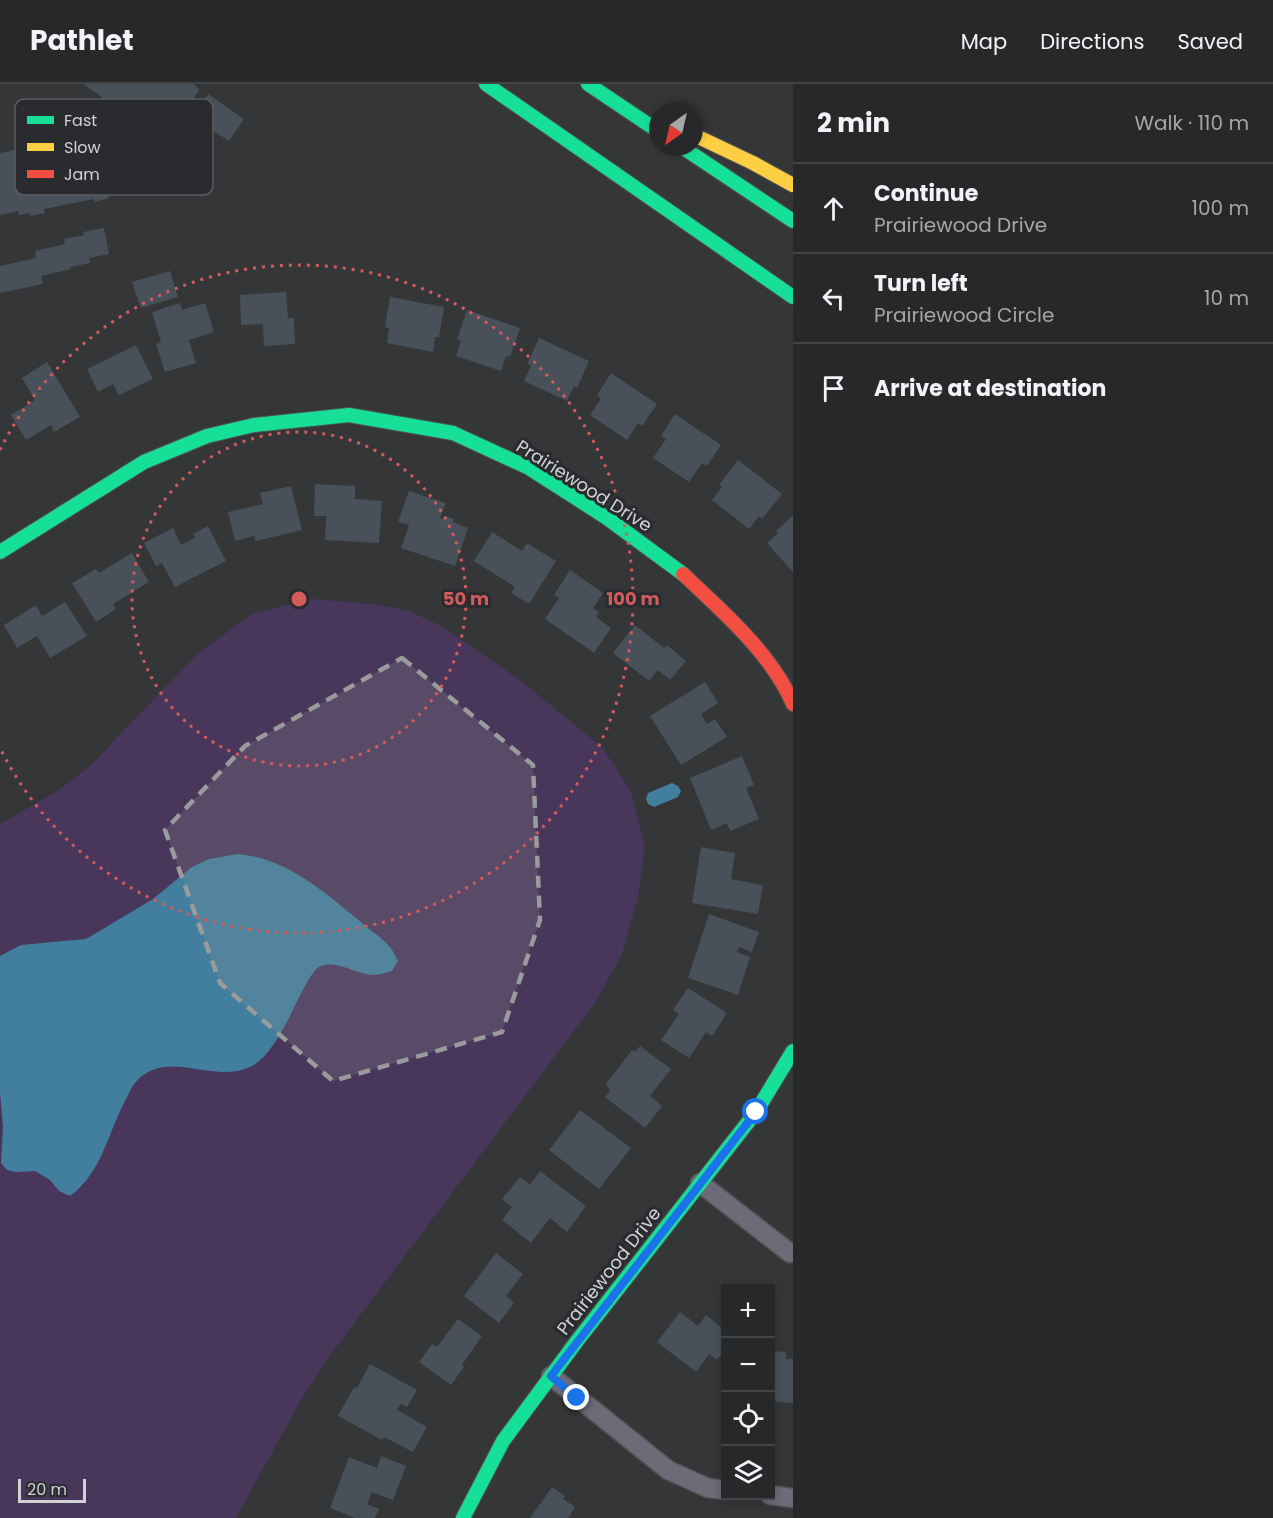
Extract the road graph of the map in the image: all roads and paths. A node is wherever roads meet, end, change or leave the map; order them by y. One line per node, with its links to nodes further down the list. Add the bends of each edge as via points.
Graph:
1 (486, 84): 9 (main road)
2 (592, 87): 3 (main road); 4 (main road)
3 (649, 115)
4 (649, 125)
5 (703, 139): 7 (main road)
6 (696, 156): 8 (main road)
7 (793, 185)
8 (793, 221)
9 (793, 297)
10 (0, 552): 11 (main road, Prairiewood Drive, via 144,462 207,436 254,425 349,416 453,433 529,468 675,567 743,631)
11 (793, 704)
12 (793, 1051): 13 (main road, Prairiewood Drive, via 756,1112)
13 (700, 1183): 14 (street); 15 (main road, Prairiewood Drive)
14 (790, 1253)
15 (551, 1376): 16 (street, via 668,1470 708,1488); 19 (main road, Prairiewood Drive, via 503,1441)
16 (721, 1489)
17 (775, 1496): 18 (street)
18 (793, 1498)
19 (463, 1518)

